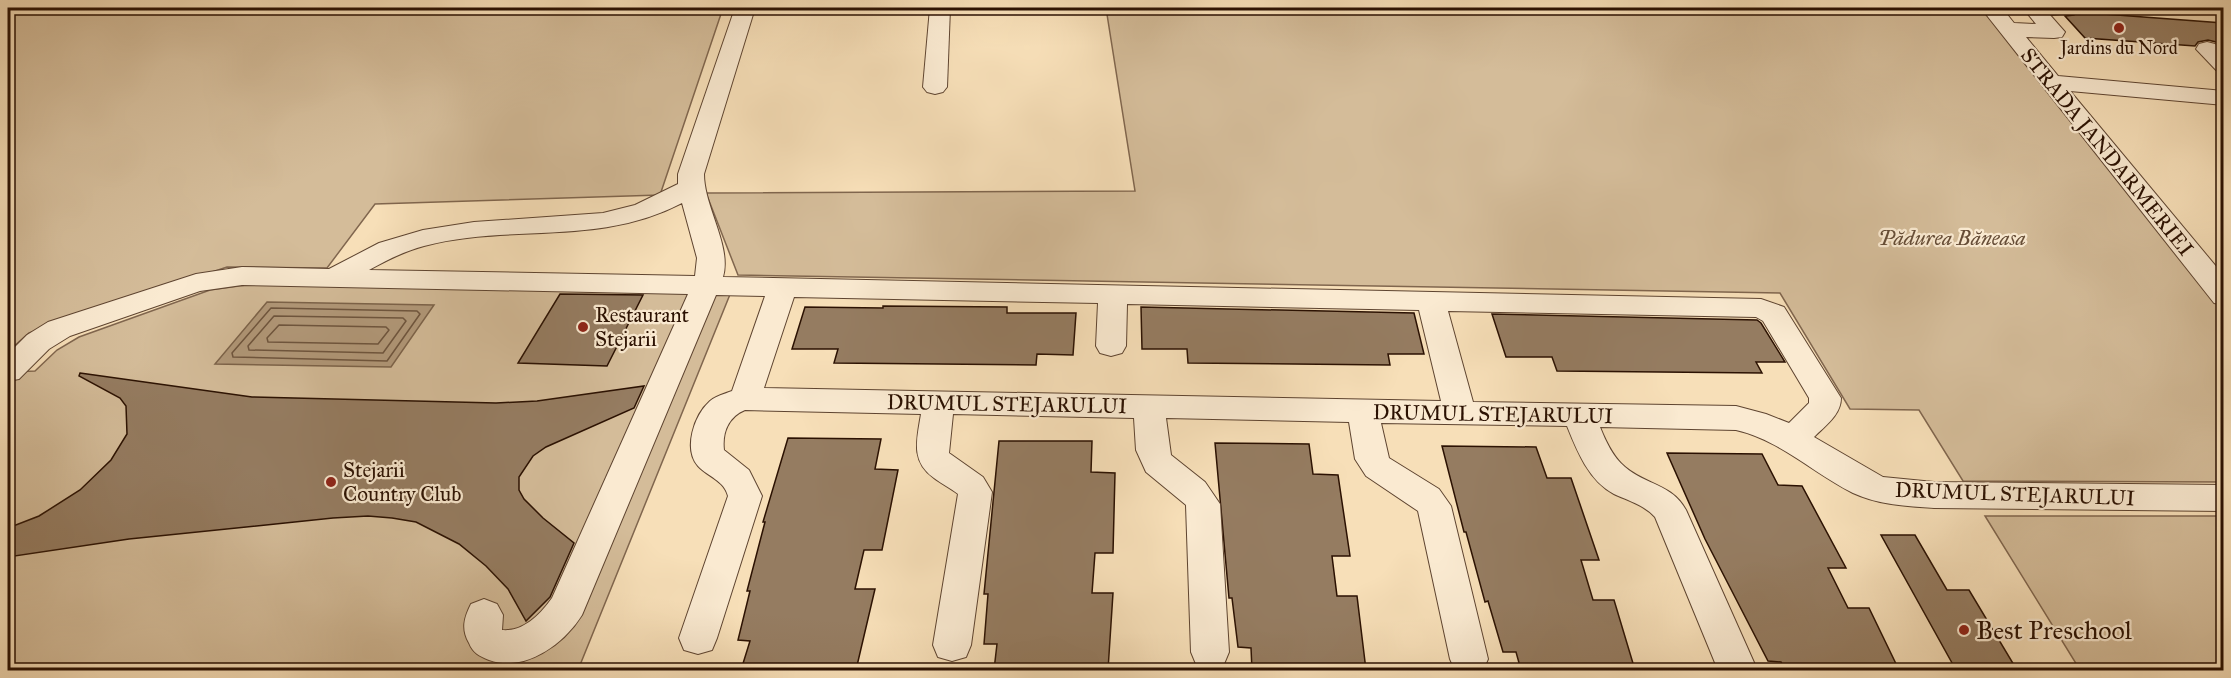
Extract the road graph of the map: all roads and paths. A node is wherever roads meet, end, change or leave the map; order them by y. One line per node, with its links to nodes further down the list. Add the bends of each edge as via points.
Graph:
1 (745, 8): 14 (street, via 691,174)
2 (940, 8): 10 (street)
3 (1991, 8): 7 (street, STRADA JANDARMERIEI)
4 (2033, 8): 7 (street, via 2054,32)
5 (2044, 8): 6 (street)
6 (2067, 9)
7 (2008, 29): 11 (street, STRADA JANDARMERIEI)
8 (2207, 49): 9 (street)
9 (2223, 65)
10 (935, 87)
11 (2055, 87): 12 (street); 13 (street); 19 (street, STRADA JANDARMERIEI)
12 (2223, 98)
13 (2223, 107)
14 (691, 188): 15 (street, via 626,217 424,237 376,253); 16 (street, via 711,258)
15 (336, 277): 16 (street); 22 (street, via 242,276 196,283 59,329)
16 (706, 286): 17 (street); 31 (street, via 561,616 534,639 505,648 484,638)
17 (783, 286): 18 (street); 23 (street)
18 (1113, 293): 20 (street); 21 (street)
19 (2223, 296)
20 (1431, 301): 27 (street); 29 (street, via 1768,310 1826,403)
21 (1111, 346)
22 (12, 362)
23 (745, 399): 24 (street, DRUMUL STEJARULUI); 32 (street, via 715,414 706,442 710,458 741,483 745,496)
24 (938, 403): 25 (street, DRUMUL STEJARULUI); 33 (street, via 934,458 975,492)
25 (1150, 407): 26 (street, DRUMUL STEJARULUI); 34 (street, via 1152,447 1158,464 1190,486 1203,504)
26 (1363, 411): 27 (street, DRUMUL STEJARULUI); 35 (street, via 1376,465 1390,477 1413,487 1434,506)
27 (1460, 413): 28 (street, DRUMUL STEJARULUI)
28 (1579, 415): 29 (street, DRUMUL STEJARULUI, via 1736,418 1764,424); 36 (street, via 1606,470 1623,483 1655,497 1669,510)
29 (1793, 439): 30 (street, DRUMUL STEJARULUI, via 1858,480 1889,491 1934,495)
30 (2223, 498)
31 (484, 615)
32 (698, 638)
33 (952, 645)
34 (1210, 652)
35 (1469, 659)
36 (1736, 667)

